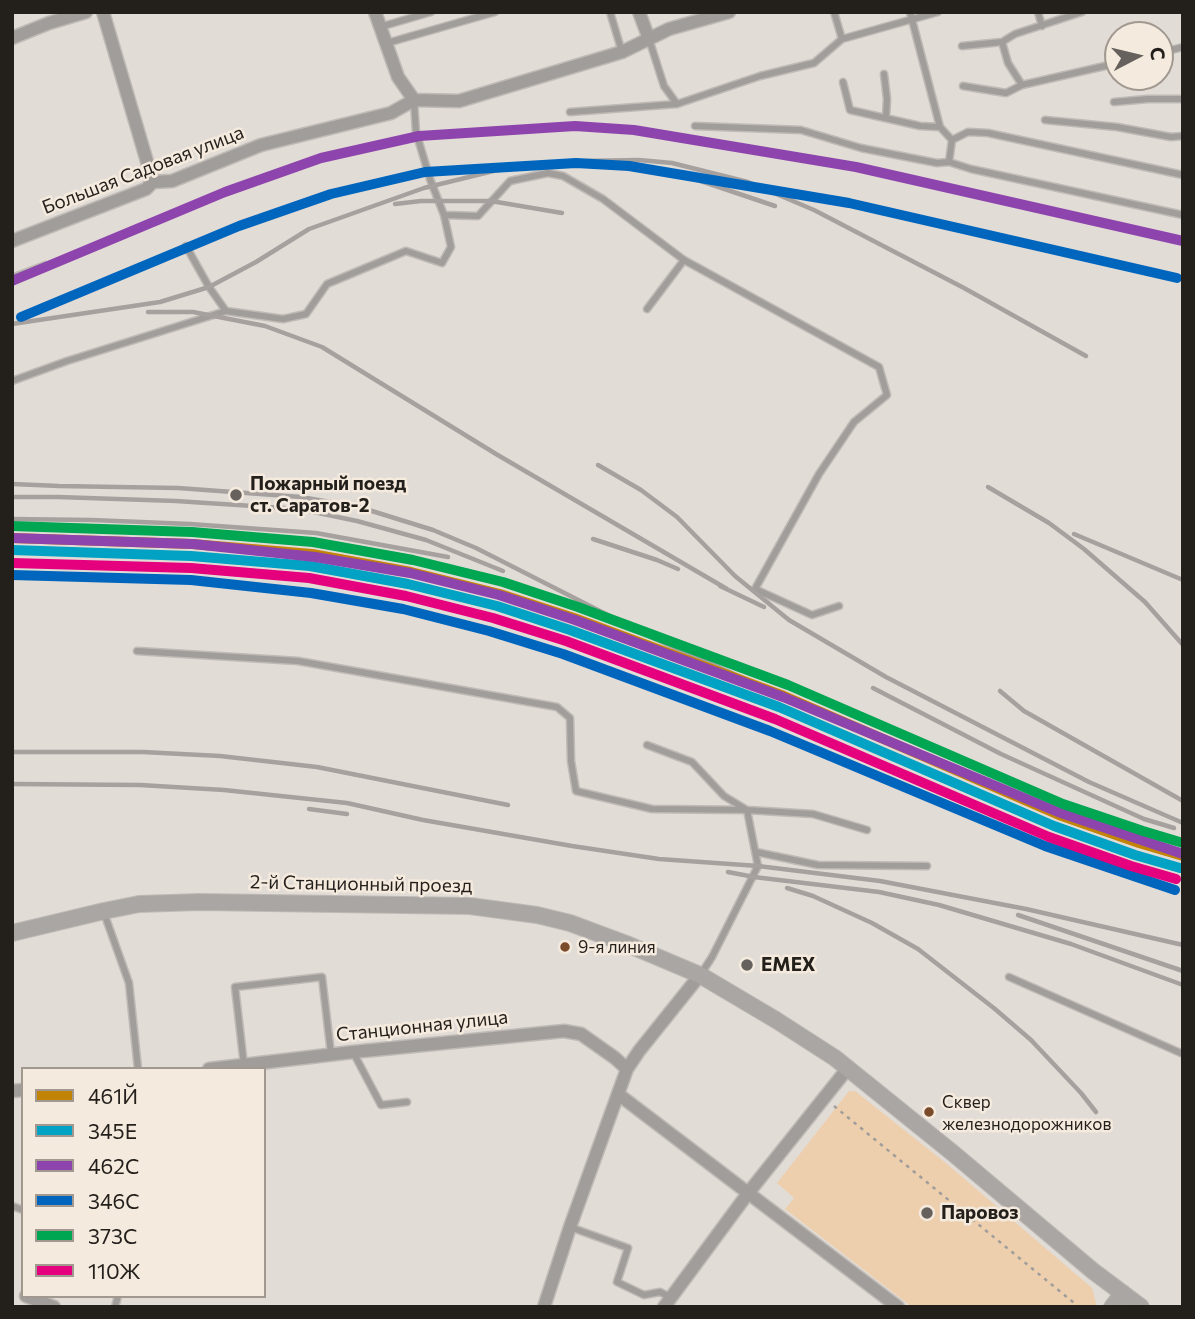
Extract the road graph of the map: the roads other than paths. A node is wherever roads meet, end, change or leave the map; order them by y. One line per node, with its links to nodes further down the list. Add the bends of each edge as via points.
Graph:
1 (86, 12): 17 (street)
2 (103, 12): 42 (street)
3 (375, 12): 16 (street)
4 (431, 12): 16 (lane)
5 (495, 12): 13 (lane)
6 (610, 12): 23 (lane)
7 (639, 12): 18 (street)
8 (729, 12): 18 (street, Большая Садовая улица)
9 (834, 12): 19 (lane)
10 (939, 12): 14 (lane)
11 (1038, 12): 15 (lane)
12 (1082, 12): 15 (lane)
13 (476, 15): 21 (lane)
14 (911, 16): 19 (lane); 37 (lane)
15 (1042, 26): 20 (lane)
16 (380, 27): 21 (street)
17 (12, 38)
18 (649, 39): 23 (street, Большая Садовая улица); 32 (lane, via 664,86)
19 (842, 39): 32 (lane, via 814,63)
20 (1002, 42): 22 (lane); 27 (lane)
21 (385, 44): 30 (street, via 398,77)
22 (962, 46)
23 (622, 52): 30 (street, Большая Садовая улица, via 459,101)
24 (1104, 66): 27 (lane)
25 (884, 74): 34 (lane)
26 (843, 82): 34 (lane, via 850,110)
27 (1022, 85): 28 (lane, via 1006,93)
28 (963, 86)
29 (1183, 99): 31 (lane)
30 (414, 100): 42 (street, Большая Садовая улица, via 391,113 261,145 172,181); 43 (lane, via 416,132)
31 (1114, 102)
32 (677, 104): 33 (lane)
33 (570, 112)
34 (886, 117): 37 (lane)
35 (1045, 120): 38 (lane)
36 (695, 127): 40 (lane, via 801,130 861,148)
37 (940, 127): 39 (lane)
38 (1183, 136)
39 (952, 139): 40 (lane); 41 (lane, via 968,132 988,133)
40 (949, 162): 44 (lane)
41 (1183, 175)
42 (153, 182): 45 (street, Большая Садовая улица, via 146,189)
43 (444, 215): 47 (lane, via 478,216 510,181 548,173 563,176 603,199); 51 (lane, via 451,247 442,263 406,251 327,285 306,314 283,319)
44 (1183, 215)
45 (12, 241)
46 (186, 246): 51 (lane)
47 (684, 261): 50 (lane); 53 (lane, via 879,367 887,395 854,422 819,474 755,589 812,615)
48 (46, 265): 49 (lane)
49 (12, 278)
50 (647, 309)
51 (226, 311): 52 (lane)
52 (12, 381)
53 (839, 606)
54 (137, 652): 56 (lane, via 298,661 557,706 570,718 576,792 652,809)
55 (647, 745): 56 (lane, via 692,762 724,796)
56 (747, 810): 57 (lane, via 813,814); 58 (lane)
57 (867, 830)
58 (756, 852): 59 (lane, via 818,865); 62 (lane, via 758,866)
59 (927, 866)
60 (104, 911): 61 (main road, 2-й Станционный проезд); 62 (main road, 2-й Станционный проезд, via 139,904 200,902 470,906 570,923); 68 (lane, via 129,983)
61 (12, 933)
62 (700, 975): 70 (main road, 2-й Станционный проезд); 71 (street)
63 (1009, 977): 66 (lane)
64 (353, 1052): 65 (street, Станционная улица); 71 (street, Станционная улица, via 564,1031 581,1034); 73 (lane, via 381,1105)
65 (331, 1054): 67 (street, Станционная улица); 67 (lane, via 322,976 235,987)
66 (1183, 1054)
67 (244, 1065): 69 (street, Станционная улица)
68 (138, 1067)
69 (226, 1067)
70 (848, 1068): 74 (street); 76 (main road, 2-й Станционный проезд)
71 (626, 1069): 72 (street)
72 (618, 1094): 74 (street); 75 (street)
73 (407, 1102)
74 (748, 1192): 78 (street); 82 (street)
75 (570, 1227): 78 (lane, via 628,1248 617,1282 644,1295 660,1292); 81 (street)
76 (1123, 1293): 83 (main road); 84 (main road, 2-й Станционный проезд)
77 (29, 1298): 80 (street)
78 (668, 1302): 79 (street)
79 (683, 1306)
80 (54, 1307)
81 (544, 1307)
82 (898, 1307)
83 (1112, 1307)
84 (1141, 1307)

